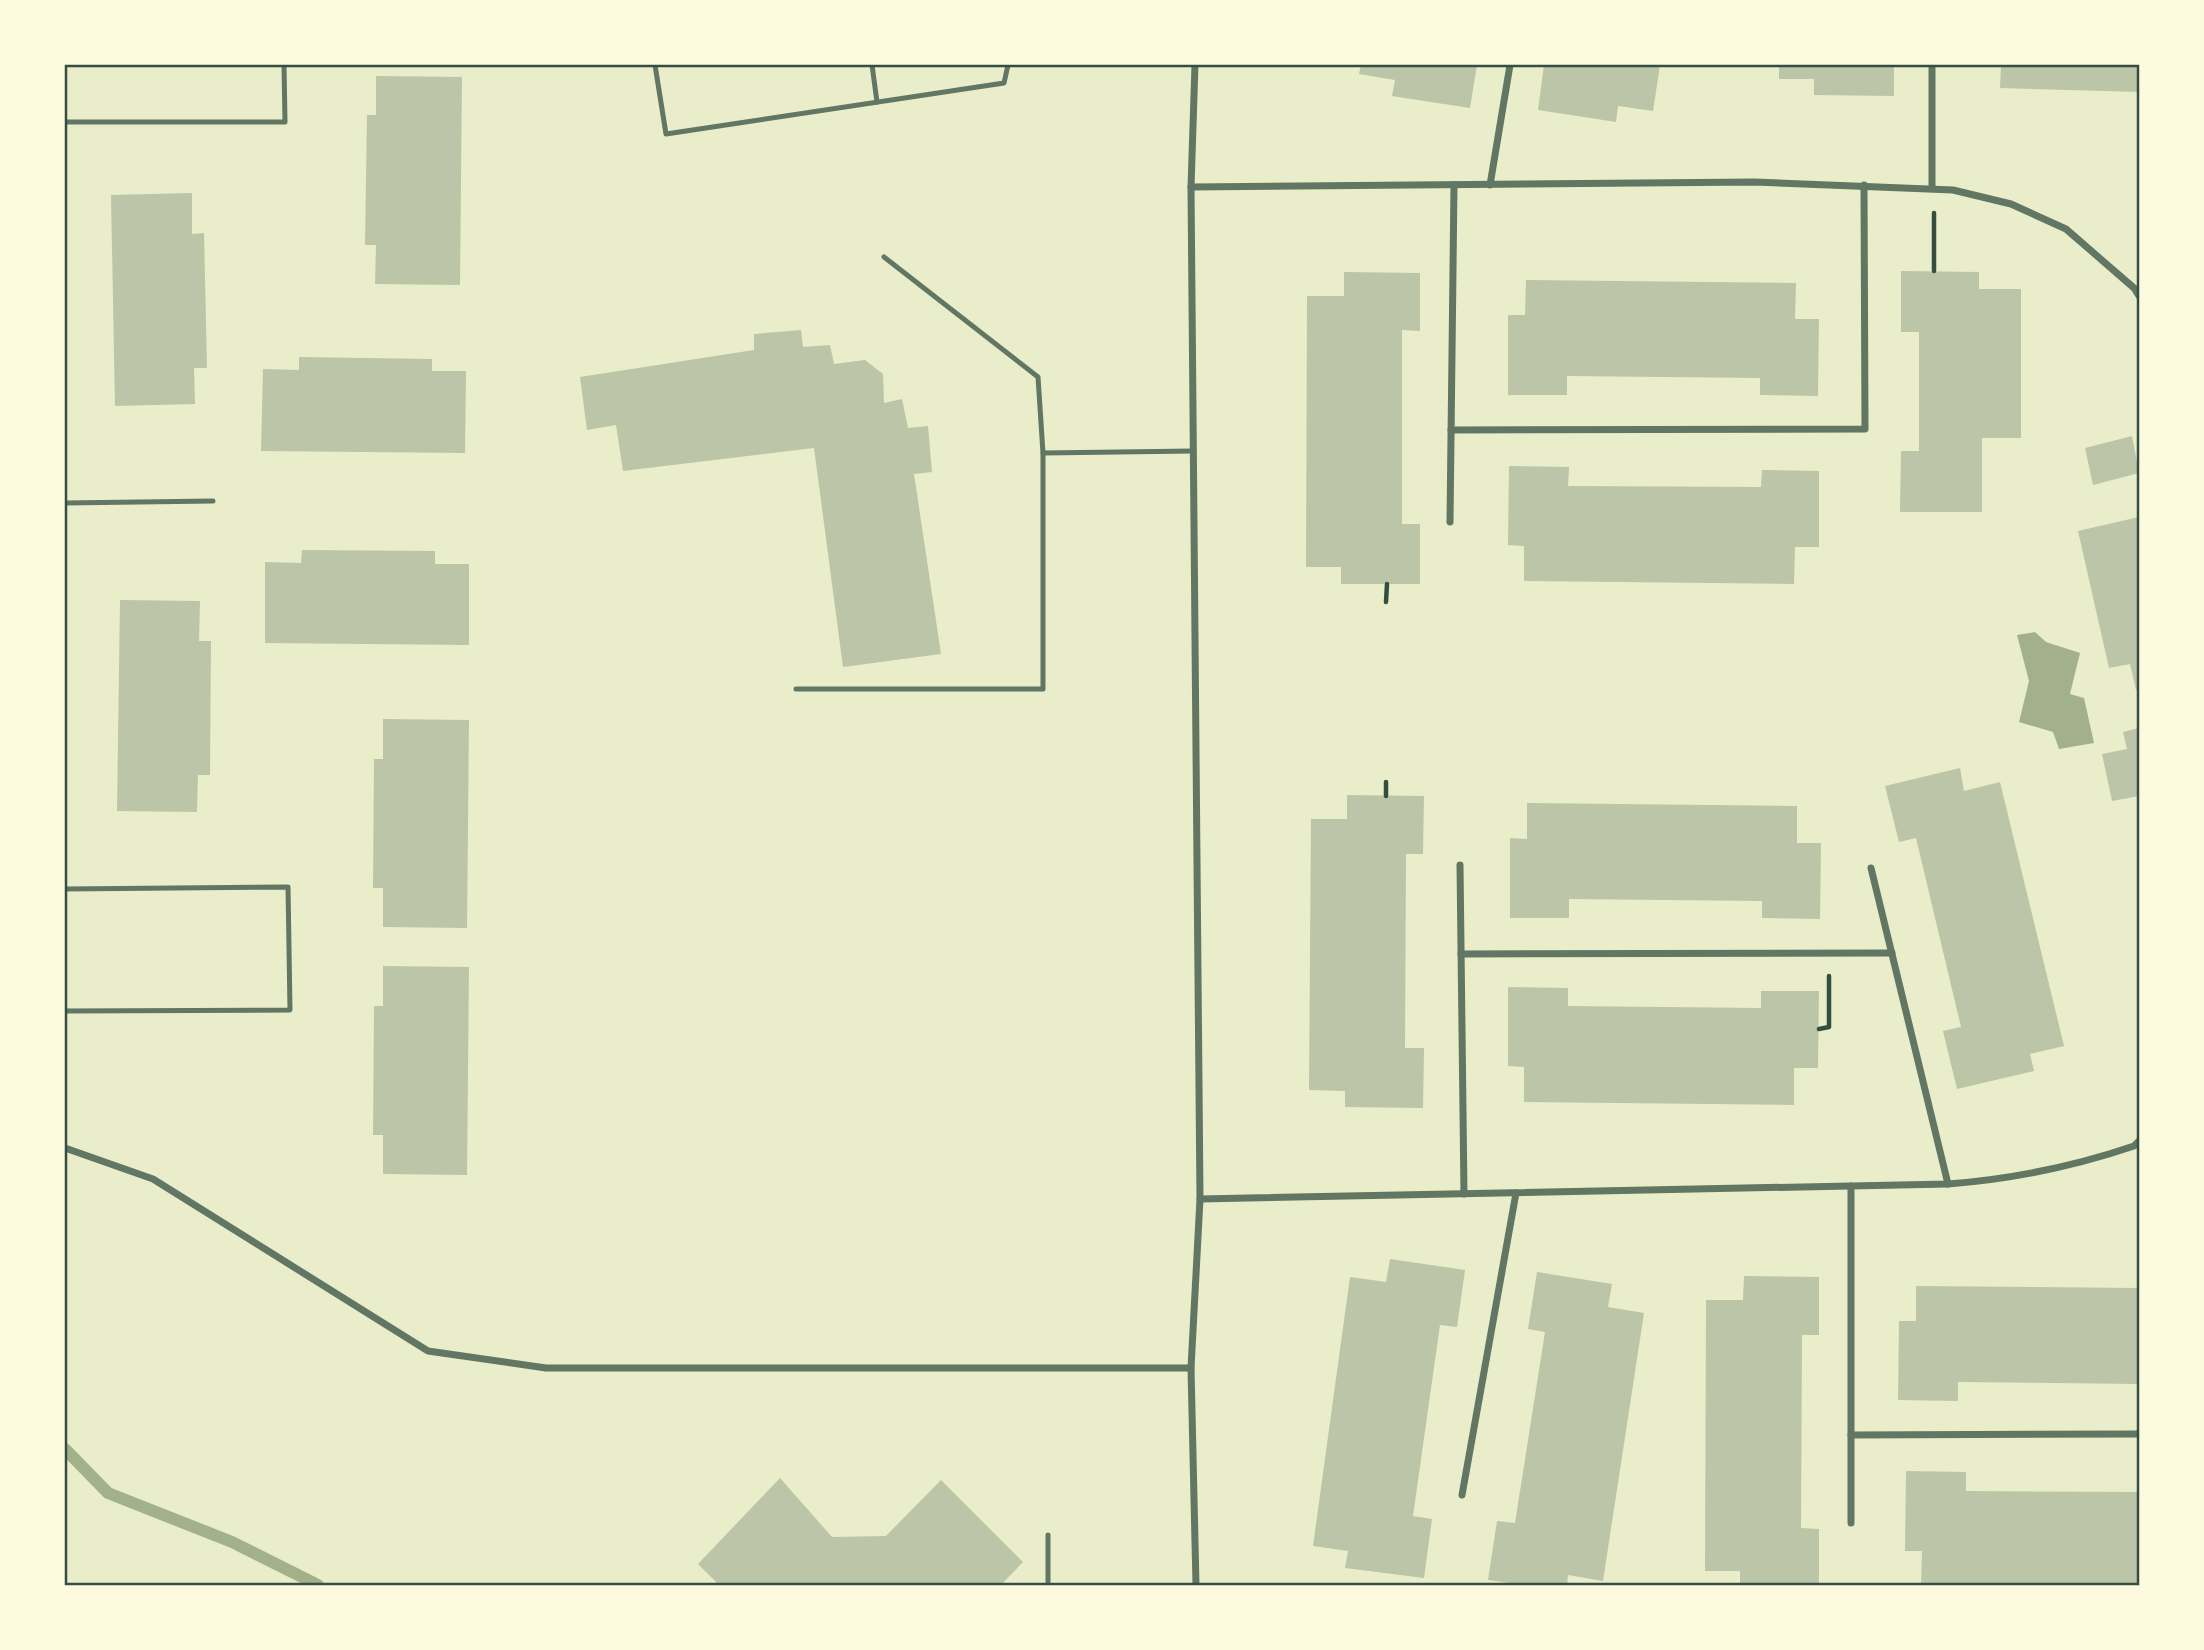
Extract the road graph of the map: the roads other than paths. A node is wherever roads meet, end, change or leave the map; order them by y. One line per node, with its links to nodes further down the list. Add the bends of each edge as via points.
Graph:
1 (284, 65): 9 (lane, via 285,122)
2 (655, 65): 8 (lane, via 666,134)
3 (872, 65): 8 (lane)
4 (1009, 65): 8 (lane, via 1004,83)
5 (1195, 65): 13 (street)
6 (1510, 65): 11 (street)
7 (1932, 65): 14 (street)
8 (877, 102)
9 (65, 122)
10 (1454, 185): 11 (street); 13 (street); 17 (street)
11 (1490, 185): 12 (street)
12 (1864, 185): 14 (street); 17 (street, via 1865,429)
13 (1191, 187): 18 (street)
14 (1932, 188): 16 (street, via 2011,204 2066,229)
15 (884, 257): 19 (lane, via 1038,377)
16 (2139, 296)
17 (1451, 430): 22 (street)
18 (1193, 451): 19 (lane); 36 (street)
19 (1043, 453): 23 (lane, via 1043,689)
20 (213, 501): 21 (lane)
21 (65, 503)
22 (1450, 522)
23 (796, 689)
24 (1461, 865): 28 (street)
25 (1871, 868): 27 (street)
26 (65, 889): 29 (lane, via 288,887 290,1010)
27 (1892, 953): 28 (street); 32 (street)
28 (1461, 954): 35 (street)
29 (65, 1011)
30 (2137, 1144): 32 (street, via 2086,1163 2002,1180)
31 (65, 1148): 37 (street, via 153,1179 428,1350 546,1368)
32 (1948, 1184): 33 (street)
33 (1851, 1186): 34 (street); 39 (street)
34 (1516, 1193): 35 (street); 40 (street)
35 (1464, 1194): 36 (street)
36 (1199, 1199): 37 (street)
37 (1191, 1368): 44 (street)
38 (2139, 1434): 39 (street)
39 (1851, 1435): 41 (street)
40 (1462, 1494)
41 (1851, 1523)
42 (1048, 1535): 43 (lane)
43 (1048, 1585)
44 (1196, 1585)

